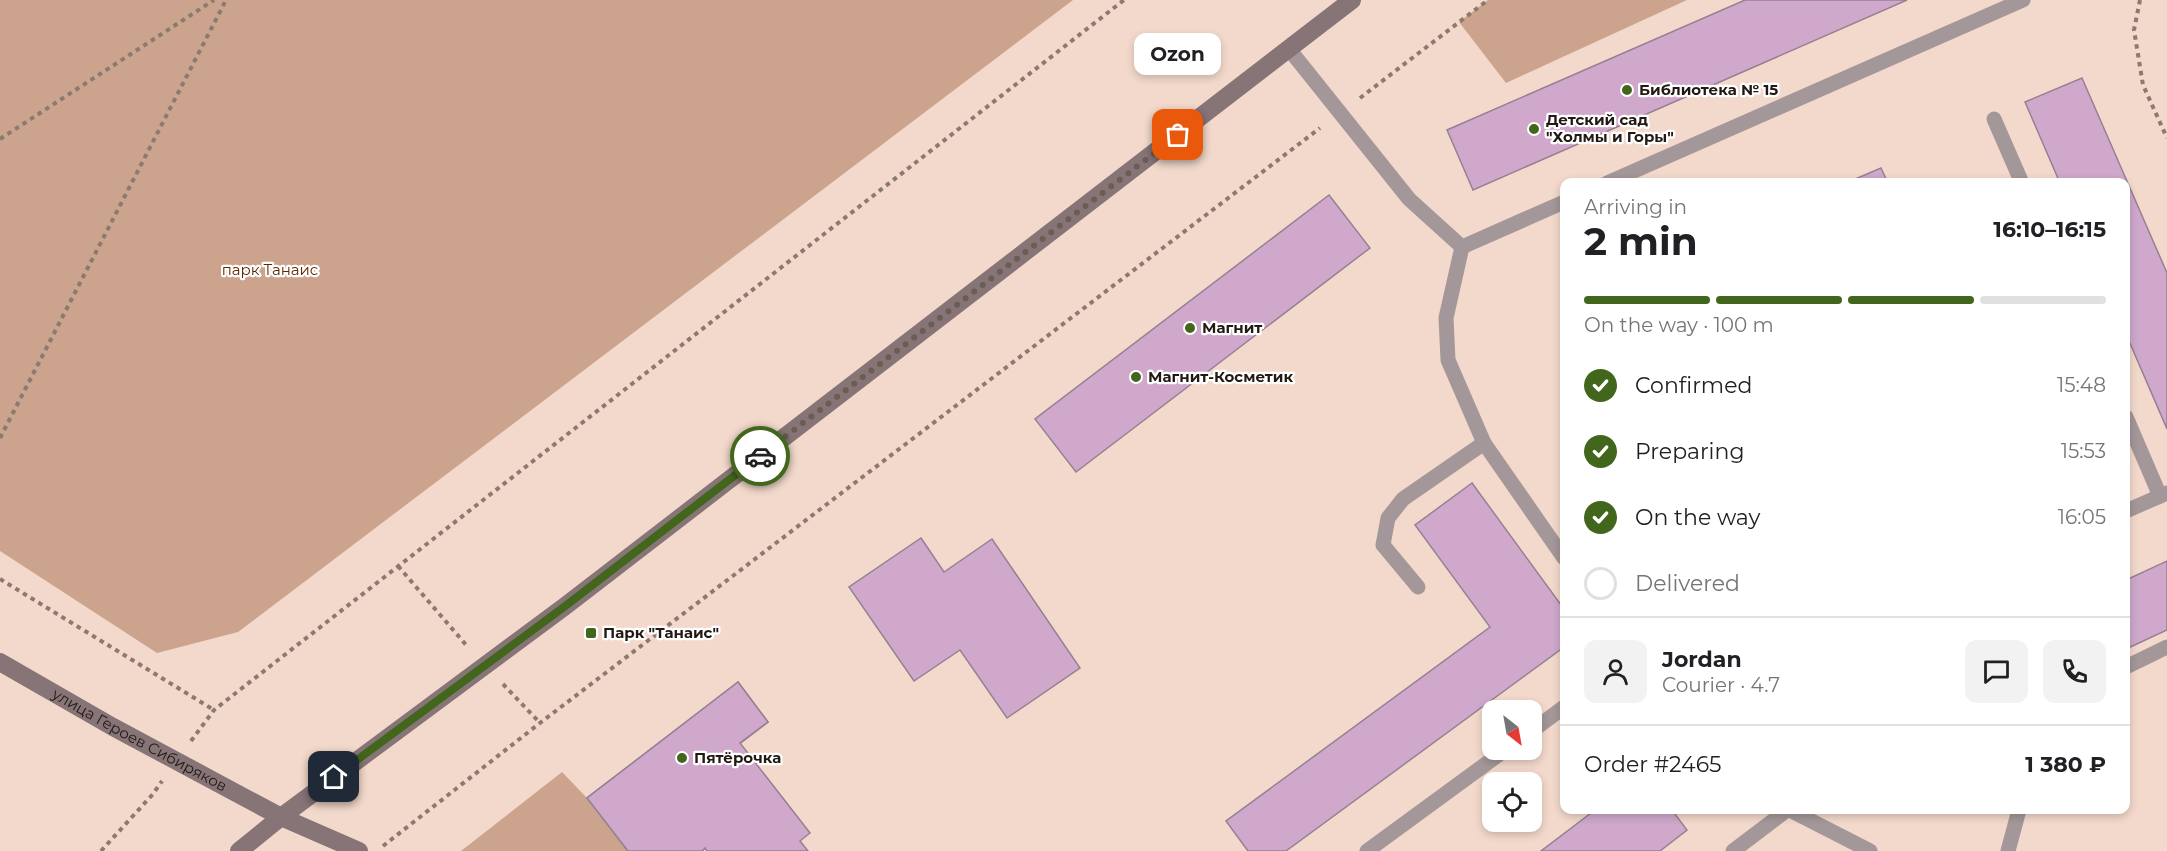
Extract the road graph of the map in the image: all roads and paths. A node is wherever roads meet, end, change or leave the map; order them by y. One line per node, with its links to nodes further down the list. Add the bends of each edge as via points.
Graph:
1 (214, 0): 12 (path)
2 (226, 0): 18 (path)
3 (1124, 0): 23 (path, via 214,710)
4 (1352, 0): 8 (main road)
5 (1488, 0): 9 (path)
6 (2023, 0): 13 (lane)
7 (2140, 0): 11 (path, via 2134,30 2143,85)
8 (1289, 49): 9 (lane); 34 (main road, via 564,607)
9 (1340, 113): 16 (lane, via 1409,199); 37 (path)
10 (1994, 119): 14 (lane)
11 (2167, 138)
12 (0, 139)
13 (1618, 178)
14 (2020, 178)
15 (1560, 204): 16 (lane)
16 (1462, 247): 19 (lane, via 1446,318 1448,360)
17 (2130, 425): 20 (lane)
18 (0, 438)
19 (1484, 443): 22 (lane); 24 (lane, via 1403,499 1388,518 1383,545)
20 (2164, 494): 21 (lane)
21 (2130, 509)
22 (1560, 552)
23 (0, 579)
24 (1418, 587)
25 (2167, 647): 27 (lane)
26 (0, 662): 34 (main road, улица Героев Сибиряков)
27 (2130, 665)
28 (1560, 710): 29 (lane)
29 (1542, 724)
30 (1491, 760): 38 (lane)
31 (1783, 814): 39 (lane)
32 (1796, 814): 40 (lane)
33 (2018, 814): 41 (lane)
34 (281, 817): 35 (main road); 36 (main road, улица Героев Сибиряков)
35 (239, 851)
36 (359, 851)
37 (376, 851)
38 (1367, 851)
39 (1733, 851)
40 (1870, 851)
41 (2008, 851)

